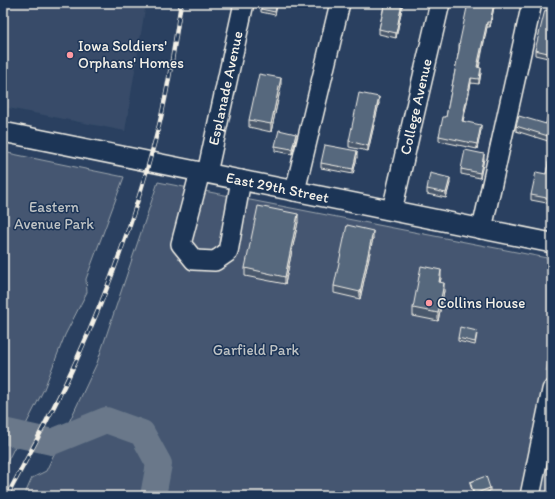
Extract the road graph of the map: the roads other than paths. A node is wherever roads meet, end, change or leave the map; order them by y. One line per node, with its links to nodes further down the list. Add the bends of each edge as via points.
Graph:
1 (244, 3): 6 (street, Esplanade Avenue)
2 (340, 3): 8 (street)
3 (440, 3): 9 (street, College Avenue)
4 (532, 3): 10 (street)
5 (3, 132): 6 (street, East 29th Street)
6 (204, 172): 7 (street, East 29th Street); 7 (street, Esplanade Avenue, via 181,244 194,260 215,261 228,252)
7 (241, 180): 8 (street, East 29th Street)
8 (295, 191): 9 (street, East 29th Street)
9 (392, 210): 10 (street, East 29th Street)
10 (482, 229): 11 (street, East 29th Street)
11 (552, 243)
12 (552, 390): 13 (street)
13 (530, 496)

